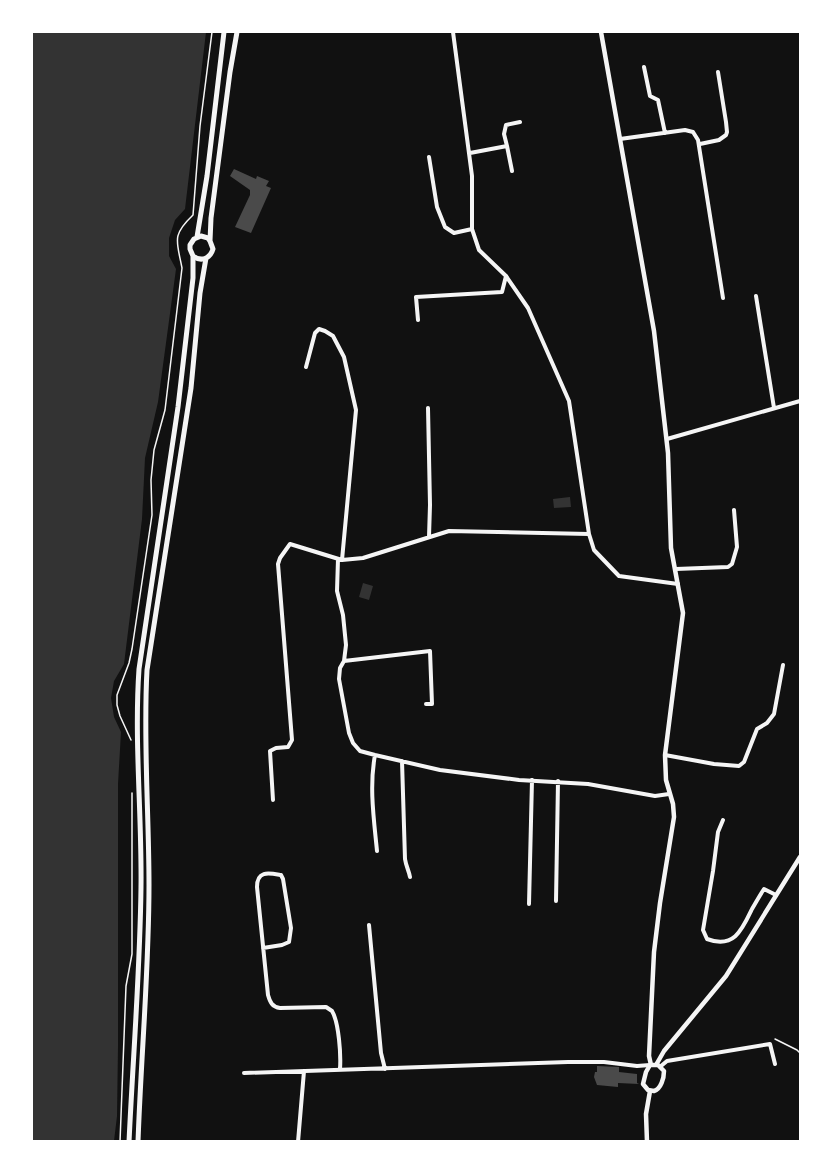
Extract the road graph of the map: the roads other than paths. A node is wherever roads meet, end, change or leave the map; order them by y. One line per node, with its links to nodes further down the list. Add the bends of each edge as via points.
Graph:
1 (224, 32): 16 (main road)
2 (237, 32): 17 (main road)
3 (453, 32): 12 (street)
4 (601, 32): 9 (street)
5 (644, 67): 8 (street, via 650,96 658,100)
6 (718, 72): 10 (street, via 727,132 719,140)
7 (520, 122): 11 (street, via 506,125)
8 (665, 133): 9 (street); 10 (street, via 690,131)
9 (620, 139): 28 (street, via 654,331)
10 (700, 144): 22 (street)
11 (507, 146): 12 (street); 14 (street)
12 (470, 153): 15 (street)
13 (429, 157): 15 (street, via 437,207 445,226 454,233)
14 (512, 171)
15 (472, 230): 20 (street, via 479,250)
16 (197, 237): 17 (main road); 18 (main road, via 190,245)
17 (210, 241): 19 (main road, via 213,249)
18 (193, 256): 19 (main road); 35 (main road, via 178,407)
19 (206, 258): 36 (main road, via 189,399)
20 (506, 276): 23 (street, via 502,292 416,297); 30 (street, via 528,308 569,401)
21 (756, 297): 27 (street)
22 (723, 298)
23 (418, 320)
24 (306, 368): 32 (street, via 315,333 319,329 333,336 344,357 356,410)
25 (801, 401): 27 (street)
26 (428, 408): 31 (street)
27 (774, 408): 28 (street)
28 (667, 439): 33 (street)
29 (734, 510): 33 (street, via 737,547 732,564)
30 (589, 534): 31 (street, via 449,531); 34 (street, via 594,550 619,576)
31 (429, 537): 32 (street, via 363,558)
32 (340, 559): 37 (street, via 337,591 343,615); 46 (street, via 290,544 278,564 292,740 288,747 270,751)
33 (676, 570): 34 (street)
34 (679, 584): 41 (street, via 682,626)
35 (142, 644): 36 (main road); 65 (main road, via 137,699 140,951)
36 (149, 653): 66 (main road, via 145,699 148,962)
37 (344, 661): 39 (street, via 430,651 432,704); 40 (street, via 339,679 349,733 360,751)
38 (783, 665): 41 (street, via 774,714 757,729 739,766)
39 (426, 705)
40 (375, 755): 42 (street); 48 (street, via 372,795)
41 (665, 755): 45 (street)
42 (402, 761): 43 (street, via 440,770); 50 (street, via 405,859)
43 (532, 780): 44 (street); 53 (street)
44 (558, 781): 45 (street, via 655,796); 52 (street)
45 (669, 794): 57 (street, via 674,817 652,965 649,1056)
46 (273, 800)
47 (723, 820): 51 (street, via 703,930 707,939 734,938 764,889)
48 (377, 851)
49 (801, 857): 51 (street)
50 (410, 877)
51 (776, 896): 57 (street, via 726,976)
52 (556, 901)
53 (530, 904)
54 (369, 925): 60 (street)
55 (263, 948): 55 (street, via 257,882 260,876 270,873 283,879 291,928 289,942); 59 (street, via 268,995 273,1006 326,1007 332,1011)
56 (775, 1064): 57 (street, via 770,1044)
57 (654, 1065): 58 (street); 62 (street); 64 (street, via 663,1068 664,1074 657,1090)
58 (637, 1066): 60 (street, via 568,1062); 62 (street)
59 (340, 1069): 60 (street); 61 (street)
60 (385, 1069)
61 (304, 1071): 63 (street); 67 (street)
62 (646, 1072): 64 (street, via 643,1084)
63 (244, 1073)
64 (650, 1091): 68 (street)
65 (129, 1142)
66 (138, 1142)
67 (298, 1142)
68 (647, 1142)

